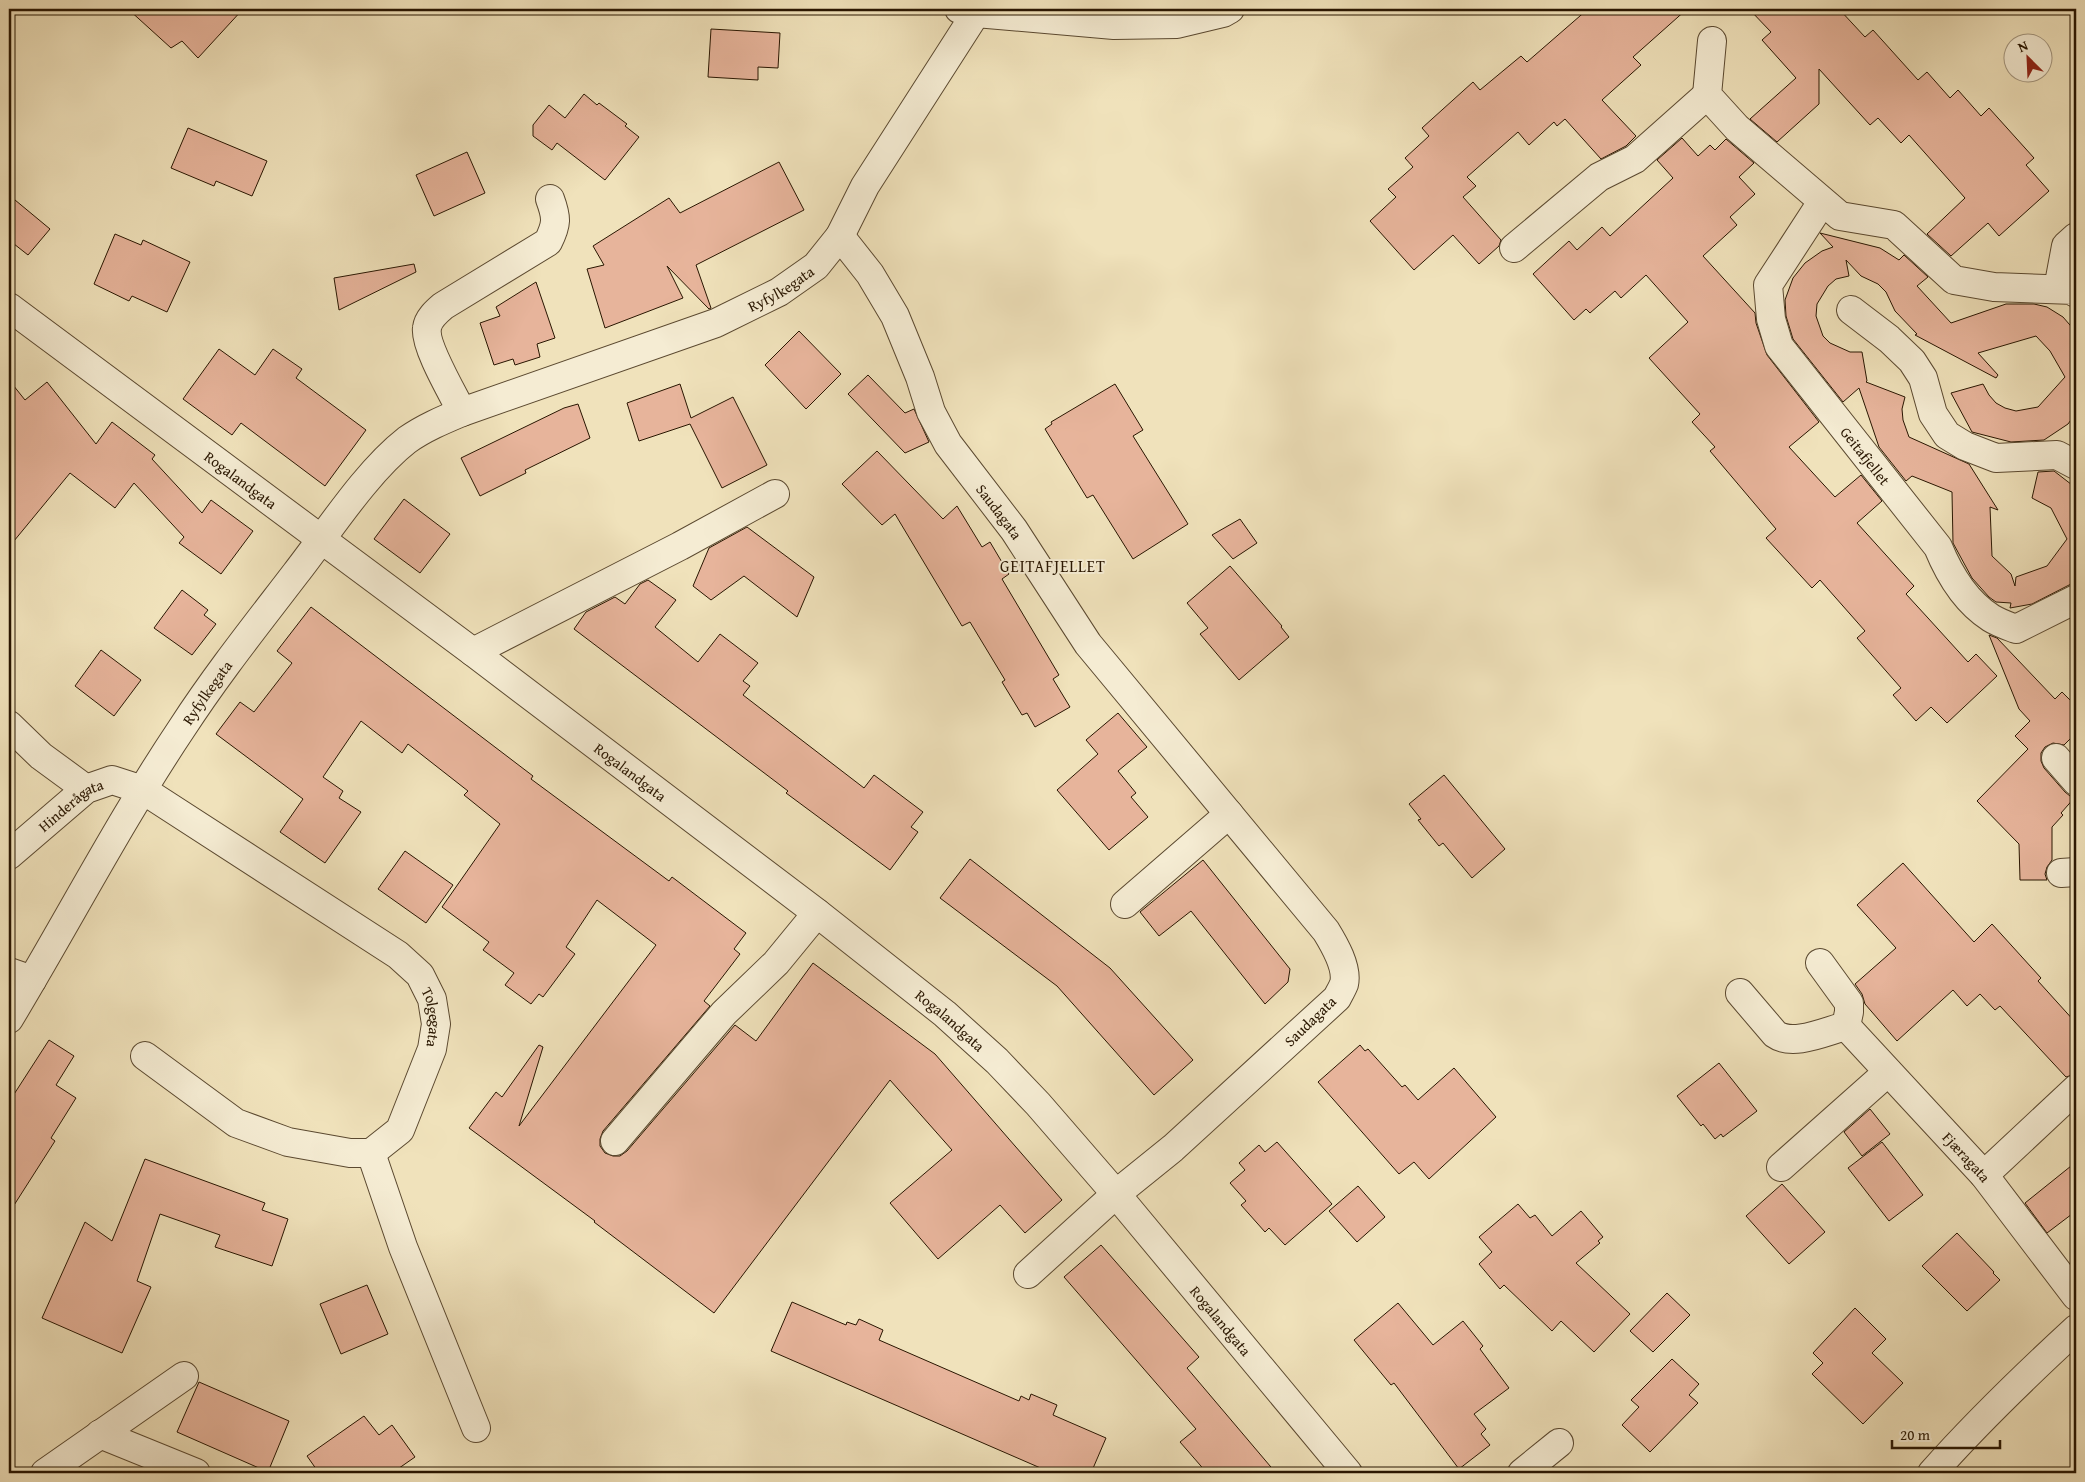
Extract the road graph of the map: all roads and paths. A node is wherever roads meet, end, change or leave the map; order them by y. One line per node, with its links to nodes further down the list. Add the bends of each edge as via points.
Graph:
1 (1230, 9): 2 (street, Ryfylkegata, via 1177,24 1114,25)
2 (966, 11): 7 (street, Ryfylkegata, via 865,186)
3 (1712, 41): 4 (street)
4 (1707, 94): 6 (street, via 1737,128); 9 (street, via 1635,159 1599,177)
5 (550, 199): 13 (street, via 556,227 548,242 443,306 433,315 427,328 428,343)
6 (1822, 202): 10 (street, via 1840,216 1894,225 1954,280 1994,287); 17 (street, Geitafjellet, via 1768,285 1771,319 1779,346 1938,547 1963,591 1991,618 2016,629)
7 (840, 236): 13 (street, Ryfylkegata, via 816,266 794,282 716,324); 24 (street, Saudagata, via 870,274 894,316 920,377 930,412 948,444 1014,530 1088,644)
8 (2076, 237): 10 (street, via 2066,246)
9 (1514, 248)
10 (2067, 291)
11 (9, 307): 16 (street, Rogalandgata)
12 (1851, 310): 14 (street, via 1912,361 1923,378 1933,414 1947,435 1996,458 2057,455)
13 (462, 412): 16 (street, Ryfylkegata, via 435,423 407,441 362,488)
14 (2076, 465)
15 (775, 494): 18 (street)
16 (323, 539): 18 (street, Rogalandgata); 23 (street, Ryfylkegata, via 216,678)
17 (2076, 599)
18 (473, 652): 27 (street, Rogalandgata)
19 (9, 725): 22 (street, via 41,756)
20 (2056, 758): 21 (street)
21 (2076, 781)
22 (86, 789): 23 (street, Hinderågata, via 112,780); 25 (street, Hinderågata)
23 (142, 790): 29 (street, Ryfylkegata); 37 (street, Tolgegata, via 398,955 420,975 432,999 436,1024 432,1048 400,1130)
24 (1229, 814): 26 (street); 40 (street, Saudagata, via 1326,931 1337,949 1344,982 1337,998 1173,1148)
25 (9, 855)
26 (1125, 904)
27 (817, 913): 36 (street, via 776,963 724,1013); 40 (street, Rogalandgata, via 945,1014 997,1061)
28 (1820, 963): 32 (street, via 1848,1003)
29 (21, 976): 31 (street, Ryfylkegata)
30 (1740, 993): 32 (street, via 1782,1039 1794,1040)
31 (9, 1019)
32 (1846, 1026): 34 (street, Fjæragata)
33 (145, 1056): 37 (street, via 236,1123 288,1142 350,1153)
34 (1888, 1072): 38 (street); 39 (street, Fjæragata)
35 (2076, 1089): 39 (street)
36 (615, 1141)
37 (371, 1153): 45 (street, via 403,1247)
38 (1781, 1167)
39 (1984, 1175): 42 (street, Fjæragata)
40 (1116, 1194): 41 (street, Saudagata); 50 (street, Rogalandgata)
41 (1028, 1274)
42 (2076, 1296)
43 (2076, 1329): 52 (street)
44 (184, 1376): 46 (street)
45 (476, 1428)
46 (100, 1434): 48 (street); 49 (street)
47 (1559, 1443): 51 (street)
48 (45, 1473)
49 (196, 1473)
50 (1348, 1473)
51 (1522, 1473)
52 (1932, 1473)

